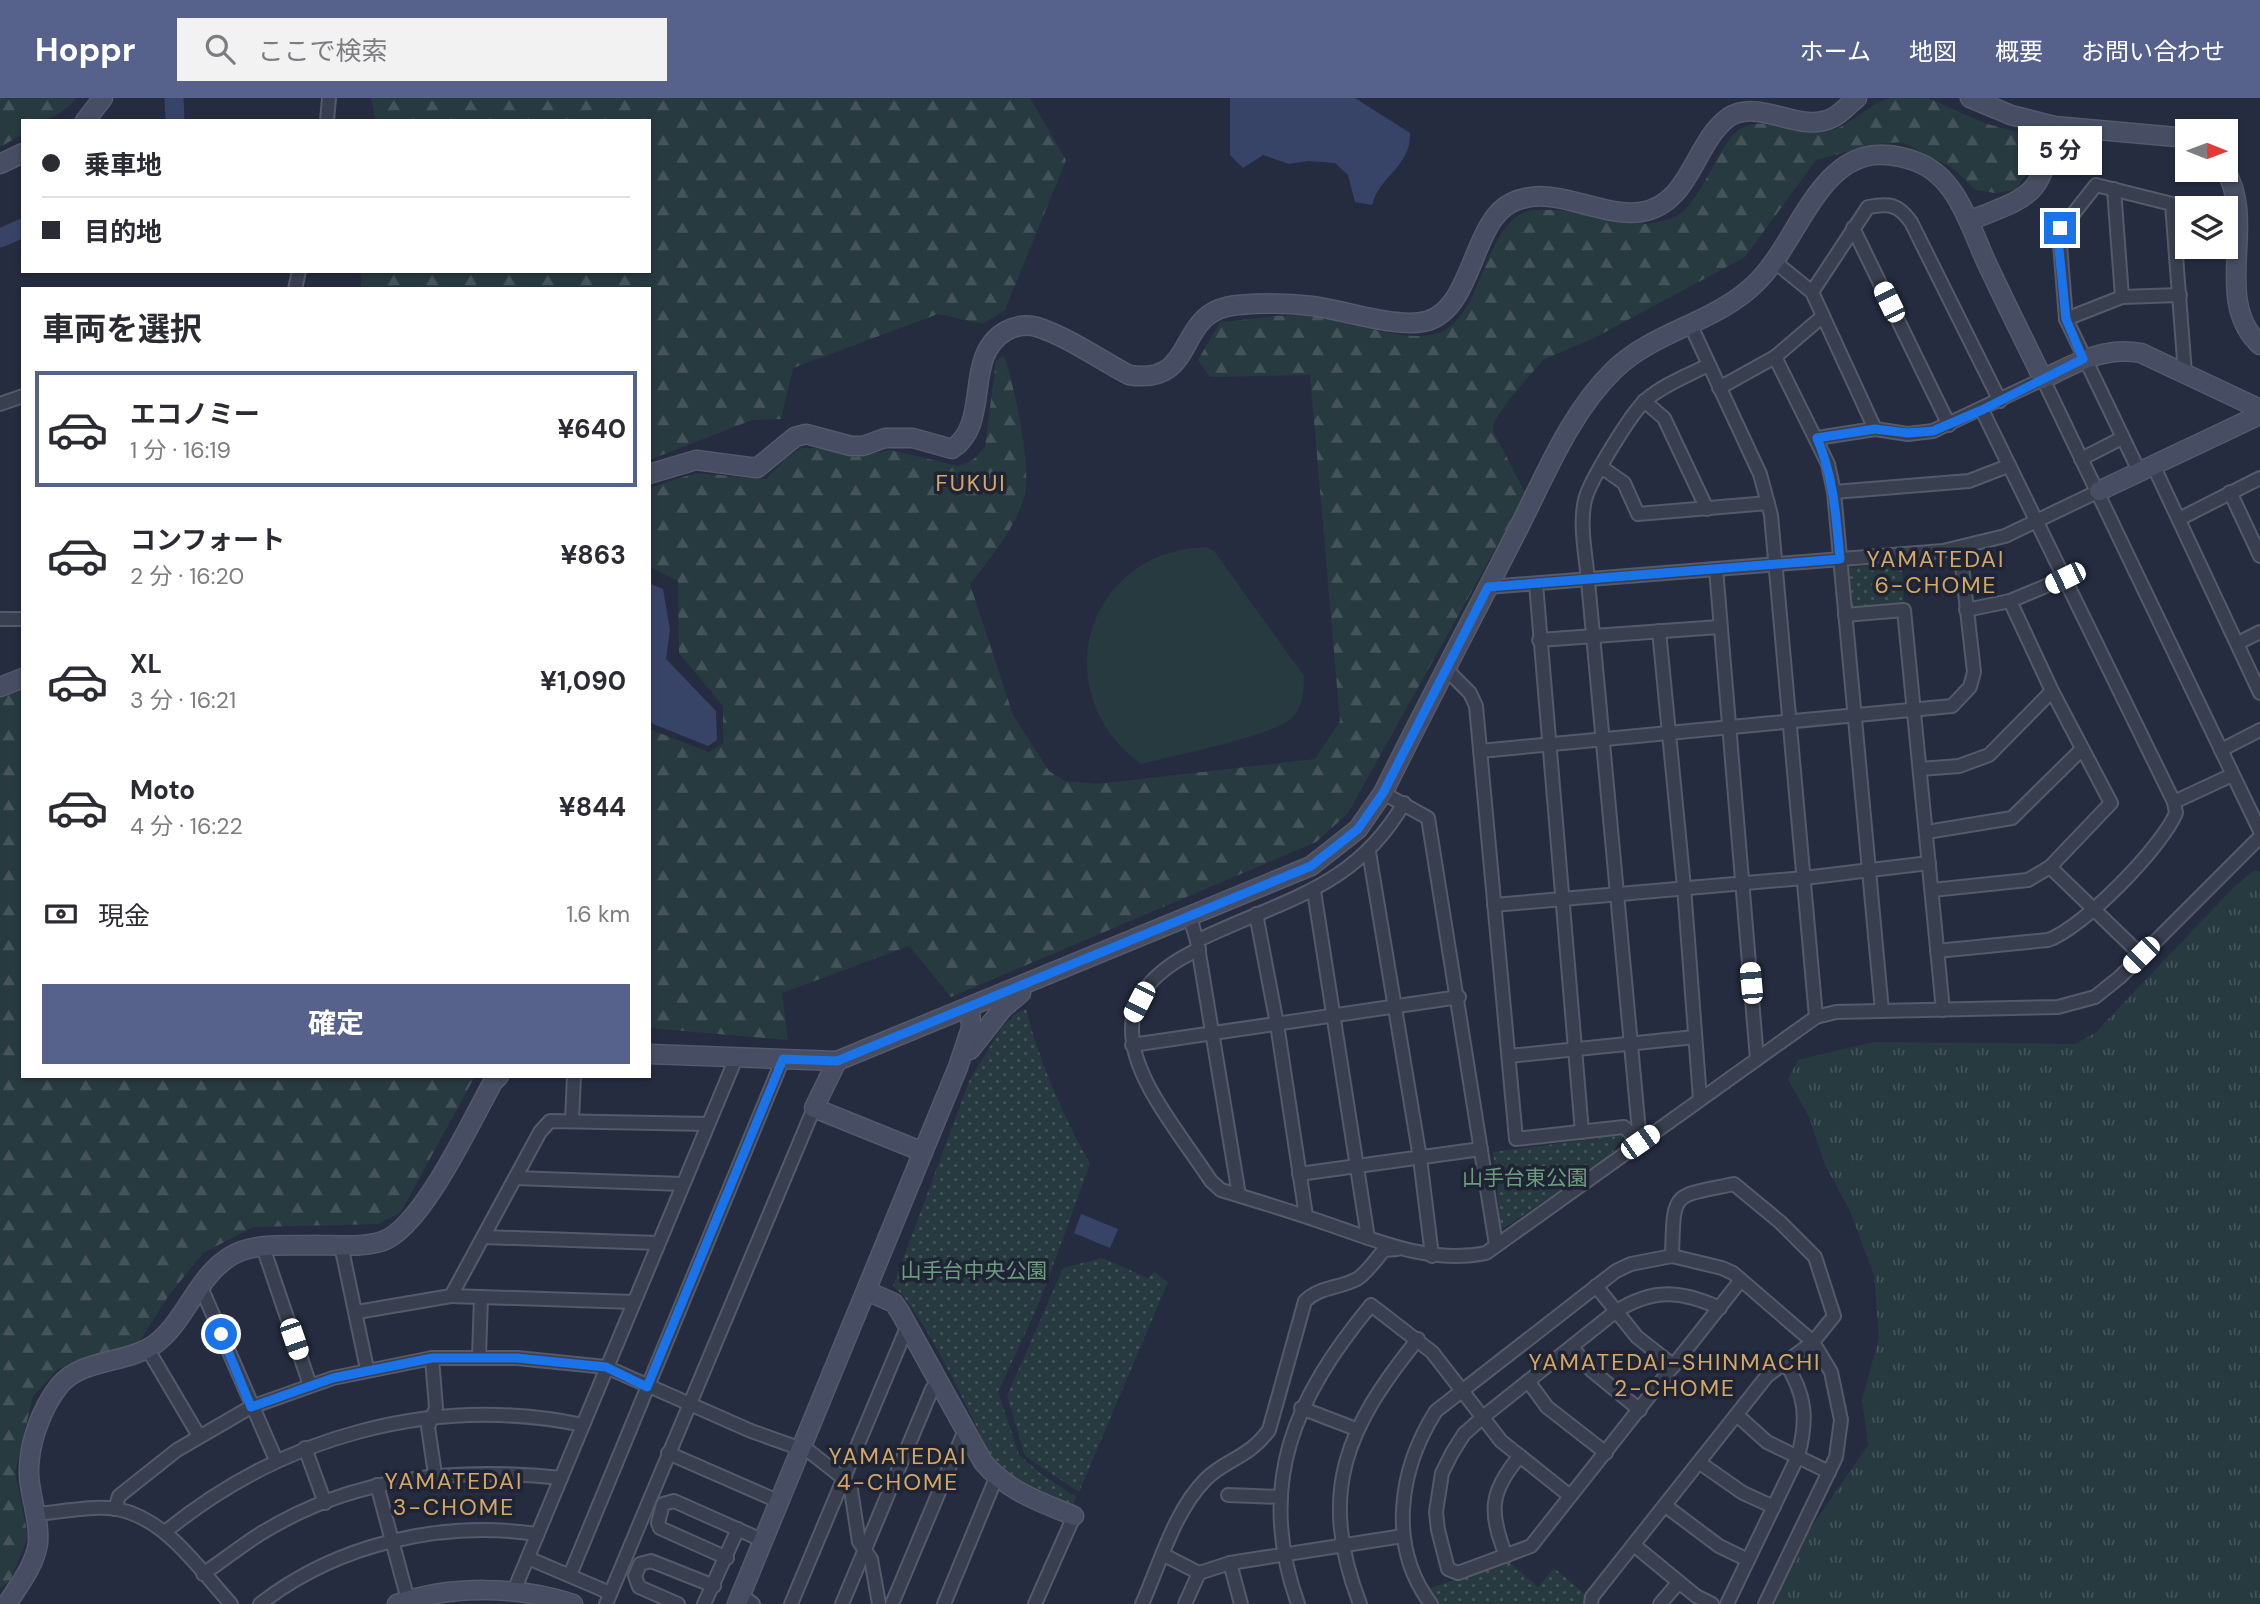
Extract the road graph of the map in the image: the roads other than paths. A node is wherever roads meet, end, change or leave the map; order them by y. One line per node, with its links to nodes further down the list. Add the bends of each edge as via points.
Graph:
1 (103, 98): 5 (street)
2 (329, 98): 6 (street)
3 (1857, 98): 43 (street, via 1833,118 1822,121 1760,110 1729,117 1682,186 1644,212 1532,196 1514,201 1502,208 1452,301 1432,320 1408,322 1310,306 1226,306 1200,320 1172,368 1143,377 1129,375 1035,326 1014,326 998,335 985,351 970,427 952,449 913,438 851,446 806,434 795,437 757,468 696,460)
4 (1970, 98): 7 (street)
5 (87, 119)
6 (327, 119)
7 (2054, 126): 8 (street); 13 (street, via 2041,182 2032,193)
8 (2175, 137)
9 (21, 154): 10 (street)
10 (0, 164)
11 (2230, 182): 22 (street, via 2236,199 2236,297 2241,318)
12 (2114, 189): 17 (street, via 2172,205); 18 (street); 20 (street, via 2094,186 2060,228)
13 (1969, 221): 15 (street, via 1939,176 1920,163 1895,155 1861,157 1838,170 1818,190); 27 (street)
14 (1853, 228): 16 (street); 31 (street, via 1868,207 1886,203 1901,208); 35 (street)
15 (1775, 262): 16 (street); 21 (street, via 1733,302)
16 (1812, 292): 19 (street)
17 (2180, 295): 18 (street); 26 (street)
18 (2122, 297): 20 (street)
19 (1823, 316): 23 (street); 36 (street)
20 (2066, 319): 24 (street)
21 (1691, 326): 25 (street); 60 (street, via 1633,354 1581,406)
22 (2260, 345)
23 (1775, 358): 28 (street); 37 (street)
24 (2083, 359): 26 (street, via 2123,350); 27 (street); 38 (street)
25 (1708, 365): 28 (street); 30 (street, via 1667,384)
26 (2185, 373): 34 (street)
27 (2043, 379): 31 (street); 39 (street)
28 (1719, 388): 48 (street, via 1760,474)
29 (21, 397): 32 (street)
30 (1644, 401): 41 (street); 49 (street, via 1664,418)
31 (2000, 401): 33 (street)
32 (0, 404)
33 (1982, 410): 35 (street); 40 (street)
34 (2260, 410): 42 (street, via 2253,418)
35 (1949, 425): 36 (street, via 1908,433)
36 (1875, 429): 37 (street)
37 (1817, 438): 46 (street)
38 (2122, 438): 39 (street); 42 (street)
39 (2081, 459): 45 (street)
40 (2008, 466): 46 (street, via 1969,481); 51 (street)
41 (1601, 467): 49 (street, via 1624,483 1638,514); 58 (street, via 1585,499)
42 (2147, 470): 45 (street); 50 (street)
43 (651, 473)
44 (2260, 478): 47 (street)
45 (2099, 491): 51 (street); 86 (street)
46 (1834, 492): 54 (street)
47 (2231, 492): 50 (street); 53 (street)
48 (1768, 503): 49 (street); 55 (street)
49 (1707, 509)
50 (2179, 519): 71 (street)
51 (2035, 523): 52 (street); 57 (street)
52 (1960, 548): 54 (street); 62 (street)
53 (2260, 556)
54 (1840, 559): 55 (street); 63 (street)
55 (1777, 564): 56 (street); 79 (street)
56 (1716, 569): 58 (street); 66 (street)
57 (2065, 578): 61 (street); 91 (street)
58 (1588, 581): 59 (street); 69 (street)
59 (1536, 584): 60 (street); 70 (street)
60 (1488, 587): 72 (street)
61 (2010, 601): 62 (street); 75 (street)
62 (1966, 610): 77 (street, via 1974,672 1970,687 1952,706)
63 (1845, 615): 77 (street, via 1904,610); 78 (street)
64 (0, 618): 65 (street)
65 (21, 620)
66 (1719, 627): 67 (street); 80 (street)
67 (1659, 631): 69 (street); 82 (street)
68 (2260, 632): 71 (street)
69 (1593, 636): 70 (street); 83 (street)
70 (1539, 640): 84 (street)
71 (2238, 643): 76 (street)
72 (1445, 668): 87 (street, via 1470,693); 90 (street)
73 (21, 679): 74 (street)
74 (0, 687)
75 (2052, 691): 85 (street); 88 (street, via 1989,755 1959,766)
76 (2260, 693)
77 (1915, 710): 78 (street); 88 (street)
78 (1854, 716): 79 (street); 99 (street)
79 (1791, 721): 80 (street); 100 (street)
80 (1729, 728): 82 (street); 101 (street)
81 (2260, 730): 86 (street)
82 (1670, 734): 83 (street); 102 (street)
83 (1602, 741): 84 (street); 105 (street)
84 (1548, 745): 87 (street); 106 (street)
85 (2082, 749): 94 (street, via 2012,818); 98 (street, via 2111,803)
86 (2221, 750): 89 (street)
87 (1480, 751): 107 (street)
88 (1920, 769): 94 (street)
89 (2232, 775): 91 (street); 93 (street)
90 (1383, 793): 92 (street); 109 (street, via 1358,829 1311,866)
91 (2174, 802): 108 (street, via 2171,826)
92 (1404, 803): 96 (street); 115 (street, via 1428,818)
93 (2260, 831)
94 (1927, 832): 97 (street)
95 (2260, 837): 113 (street)
96 (1369, 852): 104 (street); 116 (street)
97 (1929, 863): 99 (street); 103 (street)
98 (2050, 867): 103 (street, via 2028,880 2008,884); 108 (street)
99 (1870, 870): 100 (street); 119 (street)
100 (1804, 878): 101 (street); 121 (street)
101 (1743, 882): 102 (street); 132 (street)
102 (1684, 887): 105 (street); 124 (street)
103 (1931, 890): 112 (street)
104 (1314, 891): 110 (street); 120 (street)
105 (1615, 893): 106 (street); 125 (street)
106 (1562, 898): 107 (street); 127 (street)
107 (1494, 905): 129 (street)
108 (2095, 909): 112 (street, via 2064,935 2048,940); 113 (street)
109 (1189, 914): 111 (street); 114 (street)
110 (1256, 914): 111 (street); 122 (street)
111 (1198, 945): 123 (street); 126 (street, via 1147,986 1131,1018)
112 (1937, 951): 118 (street)
113 (2141, 955): 118 (street, via 2095,997 2076,1004)
114 (1035, 982): 117 (street); 134 (street, via 1003,1008)
115 (1459, 997): 116 (street); 143 (street)
116 (1394, 1006): 120 (street); 145 (street)
117 (970, 1008): 133 (street); 134 (street, via 971,1028)
118 (1942, 1010): 119 (street)
119 (1882, 1012): 121 (street)
120 (1335, 1014): 122 (street); 146 (street)
121 (1816, 1017): 132 (street)
122 (1277, 1024): 123 (street); 147 (street)
123 (1214, 1034): 126 (street); 150 (street)
124 (1695, 1037): 125 (street); 137 (street)
125 (1632, 1044): 127 (street); 142 (street)
126 (1132, 1045): 150 (street, via 1139,1072 1211,1181 1221,1190)
127 (1575, 1049): 129 (street); 141 (street)
128 (651, 1054): 130 (street)
129 (1509, 1056): 141 (street, via 1516,1139)
130 (736, 1058): 131 (street); 140 (street)
131 (783, 1059): 133 (street); 185 (street)
132 (1757, 1059): 137 (street)
133 (837, 1061): 138 (street)
134 (958, 1067): 144 (street)
135 (497, 1078): 155 (street, via 408,1225 383,1241)
136 (573, 1078): 139 (street)
137 (1700, 1099): 142 (street)
138 (814, 1108): 144 (street); 187 (street)
139 (572, 1120): 140 (street); 148 (street, via 550,1121)
140 (708, 1124): 149 (street)
141 (1582, 1132): 142 (street, via 1624,1127)
142 (1640, 1142): 156 (street)
143 (1481, 1149): 145 (street); 156 (street)
144 (923, 1152): 164 (street)
145 (1420, 1158): 146 (street); 159 (street)
146 (1357, 1167): 147 (street); 153 (street)
147 (1299, 1174): 151 (street)
148 (515, 1178): 149 (street); 152 (street)
149 (682, 1184): 154 (street)
150 (1239, 1195): 151 (street)
151 (1306, 1216): 153 (street)
152 (484, 1237): 154 (street); 165 (street)
153 (1367, 1238): 158 (street)
154 (658, 1243): 167 (street)
155 (341, 1245): 157 (street); 169 (street)
156 (1496, 1245): 159 (street, via 1486,1253 1463,1258)
157 (263, 1247): 162 (street, via 232,1255); 184 (street)
158 (1402, 1248): 159 (street); 232 (street, via 1384,1250 1360,1278 1326,1286 1305,1301 1269,1430 1260,1443 1208,1477 1190,1497)
159 (1432, 1256)
160 (1672, 1256): 161 (street, via 1722,1268); 163 (street, via 1630,1264); 173 (street, via 1674,1207 1685,1194 1734,1184 1815,1258 1834,1316)
161 (1741, 1280): 168 (street); 173 (street)
162 (201, 1285): 175 (street); 188 (street)
163 (1596, 1286): 170 (street); 186 (street)
164 (867, 1291): 171 (street, via 894,1303); 198 (street)
165 (451, 1296): 166 (street); 169 (street)
166 (481, 1297): 167 (street); 176 (street)
167 (634, 1302): 180 (street)
168 (1720, 1308): 170 (street, via 1668,1292 1636,1298); 179 (street)
169 (357, 1312): 181 (street)
170 (1615, 1312): 174 (street); 179 (street, via 1637,1338)
171 (908, 1325): 183 (street); 209 (street)
172 (1418, 1339): 186 (street); 189 (street, via 1371,1305 1317,1376); 195 (street, via 1386,1379)
173 (1813, 1342): 178 (street); 206 (street, via 1831,1371 1840,1404 1840,1441)
174 (1572, 1347): 182 (street); 190 (street, via 1591,1370)
175 (147, 1348): 197 (street); 220 (street, via 82,1370 60,1384 41,1415 33,1446 29,1475)
176 (479, 1357): 177 (street); 180 (street)
177 (432, 1358): 181 (street); 191 (street, via 436,1408)
178 (1785, 1362): 192 (street, via 1767,1376); 203 (street, via 1805,1404)
179 (1674, 1366): 190 (street)
180 (606, 1367): 185 (street); 194 (street)
181 (367, 1369): 184 (street)
182 (1528, 1381): 193 (street); 200 (street, via 1547,1408)
183 (939, 1382): 196 (street); 230 (street, via 932,1389)
184 (310, 1385): 188 (street)
185 (647, 1387): 187 (street); 240 (street)
186 (1461, 1390): 193 (street); 225 (street, via 1436,1411 1419,1437 1406,1482)
187 (689, 1405): 198 (street); 201 (street)
188 (251, 1407): 197 (street); 204 (street)
189 (1301, 1408): 195 (street); 214 (street)
190 (1640, 1410): 200 (street)
191 (432, 1416): 194 (street, via 517,1415); 199 (street, via 360,1430); 207 (street, via 428,1427)
192 (1738, 1416): 203 (street, via 1767,1442); 205 (street)
193 (1483, 1417): 202 (street); 233 (street, via 1464,1434 1442,1473 1438,1530 1448,1569 1458,1573)
194 (583, 1425): 208 (street)
195 (1356, 1429): 228 (street, via 1342,1477)
196 (965, 1430): 210 (street); 257 (street)
197 (199, 1436): 219 (street, via 119,1496)
198 (800, 1447): 209 (street); 215 (street)
199 (305, 1448): 204 (street); 216 (street)
200 (1606, 1453): 213 (street)
201 (668, 1454): 215 (street); 244 (street)
202 (1520, 1456): 213 (street); 233 (street, via 1499,1486 1494,1502)
203 (1798, 1456): 206 (street); 218 (street)
204 (276, 1460): 223 (street, via 210,1497)
205 (1700, 1463): 217 (street); 218 (street, via 1743,1493)
206 (1829, 1472): 270 (street)
207 (435, 1474): 208 (street, via 499,1472); 211 (street)
208 (561, 1478): 224 (street)
209 (843, 1478): 230 (street, via 851,1490); 254 (street)
210 (996, 1478): 221 (street); 258 (street)
211 (377, 1485): 216 (street); 227 (street)
212 (1228, 1495): 214 (street)
213 (1570, 1496): 233 (street, via 1531,1545)
214 (1281, 1497): 231 (street)
215 (780, 1502): 226 (street)
216 (325, 1503): 239 (street, via 261,1533)
217 (1667, 1507): 229 (street); 236 (street, via 1719,1546)
218 (1774, 1507): 236 (street)
219 (115, 1509): 220 (street); 223 (street, via 146,1518)
220 (36, 1514): 248 (street, via 38,1542 33,1561)
221 (1074, 1517): 259 (street)
222 (737, 1529): 226 (street); 235 (street); 235 (street, via 674,1501 663,1504 660,1528)
223 (165, 1532): 239 (street)
224 (537, 1534): 227 (street, via 457,1531); 234 (street)
225 (1404, 1536): 228 (street); 265 (street, via 1409,1561)
226 (764, 1541): 246 (street)
227 (392, 1542): 247 (street); 250 (street, via 326,1563)
228 (1341, 1545): 231 (street); 264 (street)
229 (1635, 1546): 241 (street); 266 (street)
230 (864, 1549): 255 (street); 256 (street, via 871,1559)
231 (1284, 1553): 237 (street); 263 (street)
232 (1164, 1555): 238 (street); 260 (street)
233 (1506, 1556)
234 (528, 1558): 240 (street); 243 (street)
235 (727, 1558): 242 (street)
236 (1748, 1560): 269 (street)
237 (1230, 1563): 238 (street); 262 (street)
238 (1199, 1573): 261 (street)
239 (203, 1574): 249 (street)
240 (570, 1576): 244 (street)
241 (1679, 1582): 267 (street); 268 (street)
242 (714, 1586): 252 (street, via 651,1561 640,1564 635,1576 639,1587); 253 (street)
243 (513, 1592): 245 (street, via 475,1591); 251 (street)
244 (608, 1598)
245 (453, 1599): 247 (street)
246 (744, 1601)
247 (402, 1602)
248 (7, 1604)
249 (231, 1604)
250 (260, 1604)
251 (573, 1604)
252 (678, 1604)
253 (704, 1604)
254 (791, 1604)
255 (842, 1604)
256 (878, 1604)
257 (892, 1604)
258 (944, 1604)
259 (1035, 1604)
260 (1142, 1604)
261 (1185, 1604)
262 (1241, 1604)
263 (1298, 1604)
264 (1360, 1604)
265 (1431, 1604)
266 (1591, 1604)
267 (1660, 1604)
268 (1712, 1604)
269 (1727, 1604)
270 (1765, 1604)

